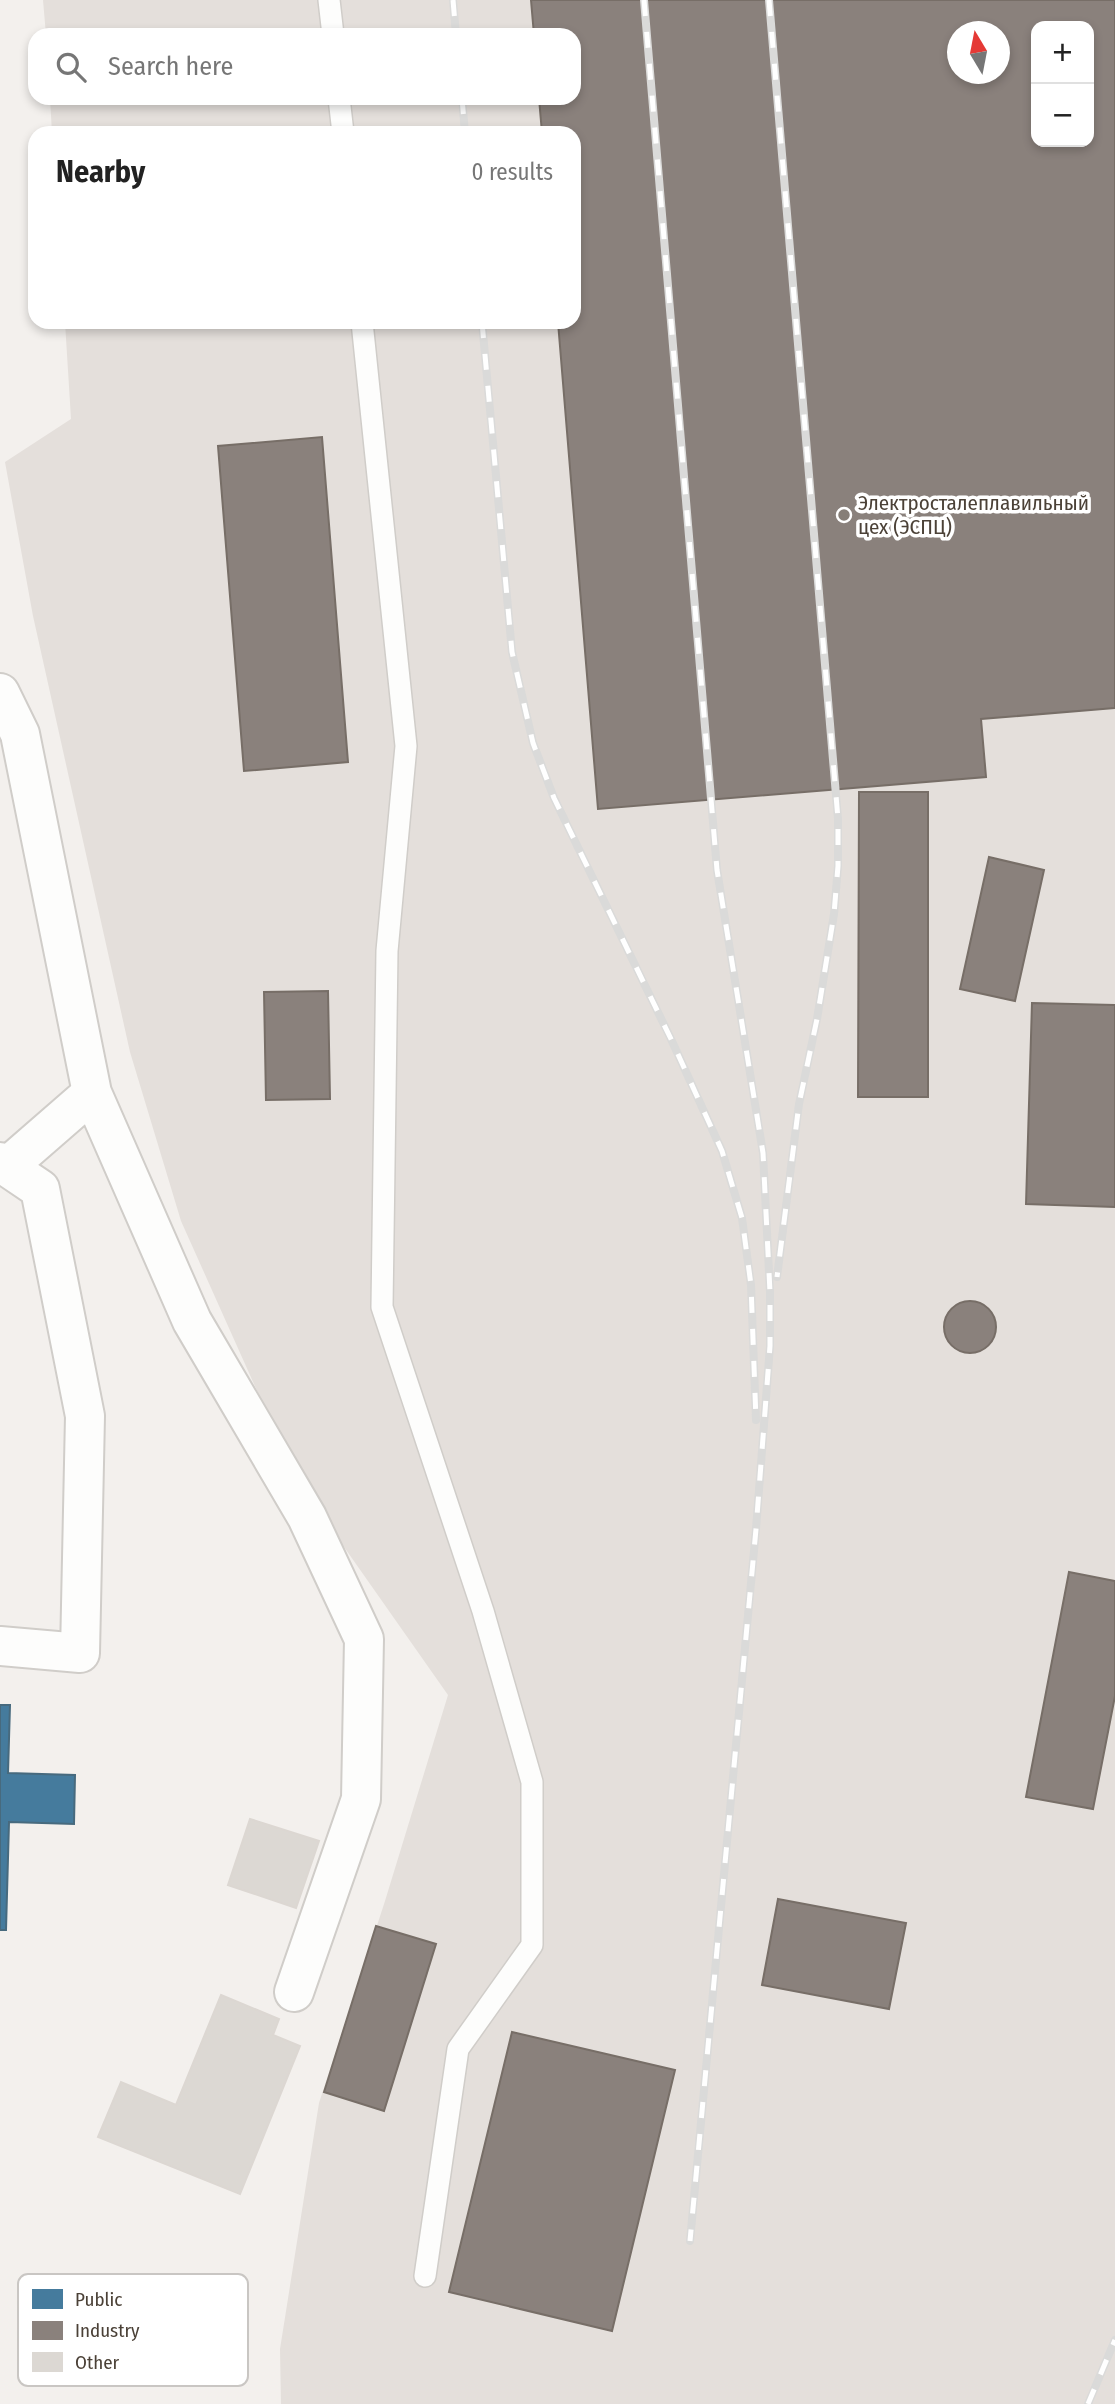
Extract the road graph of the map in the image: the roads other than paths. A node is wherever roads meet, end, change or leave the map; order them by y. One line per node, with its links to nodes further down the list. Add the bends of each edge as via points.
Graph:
1 (329, 0): 2 (lane)
2 (332, 28)
3 (340, 105): 4 (lane)
4 (342, 126)
5 (363, 329): 11 (lane, via 405,746 387,951 382,1307 483,1611 532,1782 533,1945 458,2049)
6 (0, 693): 7 (street, via 20,734)
7 (92, 1093): 8 (street); 10 (street, via 192,1321 307,1517 364,1639 361,1798)
8 (4, 1164): 9 (street, via 40,1189 85,1416 80,1653)
9 (0, 1646)
10 (294, 1992)
11 (425, 2276)

